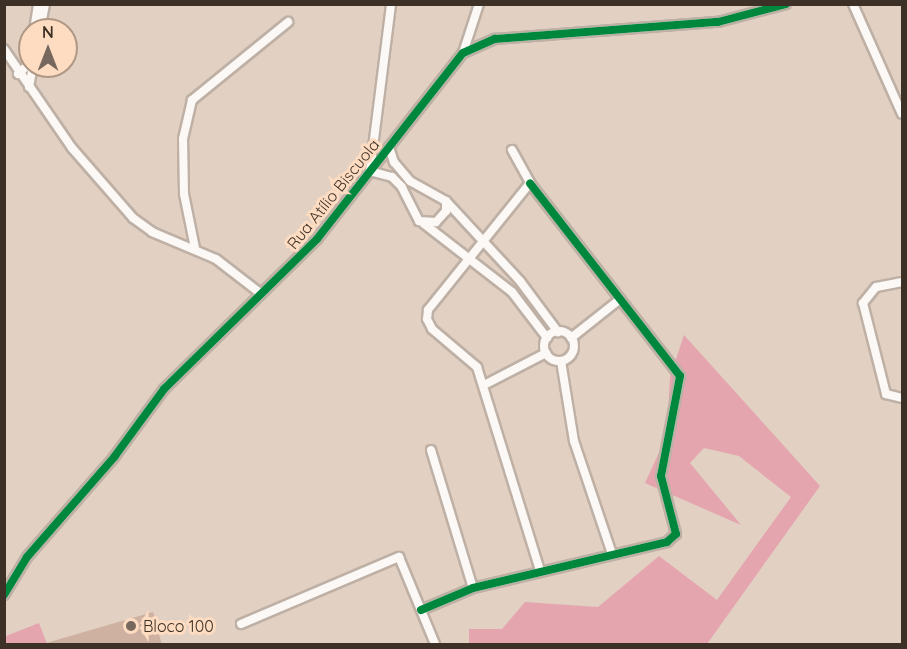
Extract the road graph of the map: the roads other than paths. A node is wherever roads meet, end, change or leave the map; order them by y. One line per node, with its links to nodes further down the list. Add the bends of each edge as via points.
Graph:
1 (391, 4): 16 (street)
2 (479, 4): 7 (street)
3 (786, 4): 7 (street, Rua Atílio Biscuola, via 718,22 495,39)
4 (853, 4): 13 (street)
5 (288, 22): 21 (street, via 192,100 183,139 184,194)
6 (4, 49): 8 (street)
7 (463, 53): 14 (street, Rua Atílio Biscuola)
8 (8, 66): 9 (street)
9 (18, 74)
10 (21, 78): 12 (street)
11 (30, 78): 12 (street)
12 (28, 87): 21 (street, via 113,199 152,232)
13 (903, 114)
14 (389, 147): 16 (street, Rua Atílio Biscuola); 18 (street, via 394,162 410,181)
15 (512, 150): 17 (street)
16 (370, 171): 19 (street, via 392,177 402,187); 24 (street, Rua Atílio Biscuola, via 317,238)
17 (530, 183): 20 (street); 25 (street)
18 (446, 201): 19 (street, via 446,211 436,222); 20 (street)
19 (419, 221): 22 (street)
20 (483, 241): 22 (street); 26 (street)
21 (195, 248): 24 (street)
22 (469, 259): 27 (street, via 512,292); 31 (street, via 428,310 427,319 432,329 465,353)
23 (903, 282): 32 (street, via 876,287 863,303 885,394)
24 (260, 293): 37 (street, Rua Atílio Biscuola, via 164,389 115,456 27,557)
25 (619, 300): 28 (street); 34 (street, via 680,376 680,390 661,476 676,534 667,542)
26 (558, 332): 27 (street); 28 (street)
27 (547, 338): 29 (street)
28 (571, 338): 30 (street, via 572,352)
29 (546, 353): 30 (street); 31 (street)
30 (561, 361): 34 (street, via 574,441)
31 (484, 385): 35 (street)
32 (903, 398)
33 (432, 450): 36 (street)
34 (612, 554): 35 (street)
35 (540, 571): 36 (street)
36 (473, 588): 38 (street)
37 (4, 595)
38 (421, 610): 39 (street, via 399,557); 40 (street)
39 (241, 624)
40 (435, 645)

